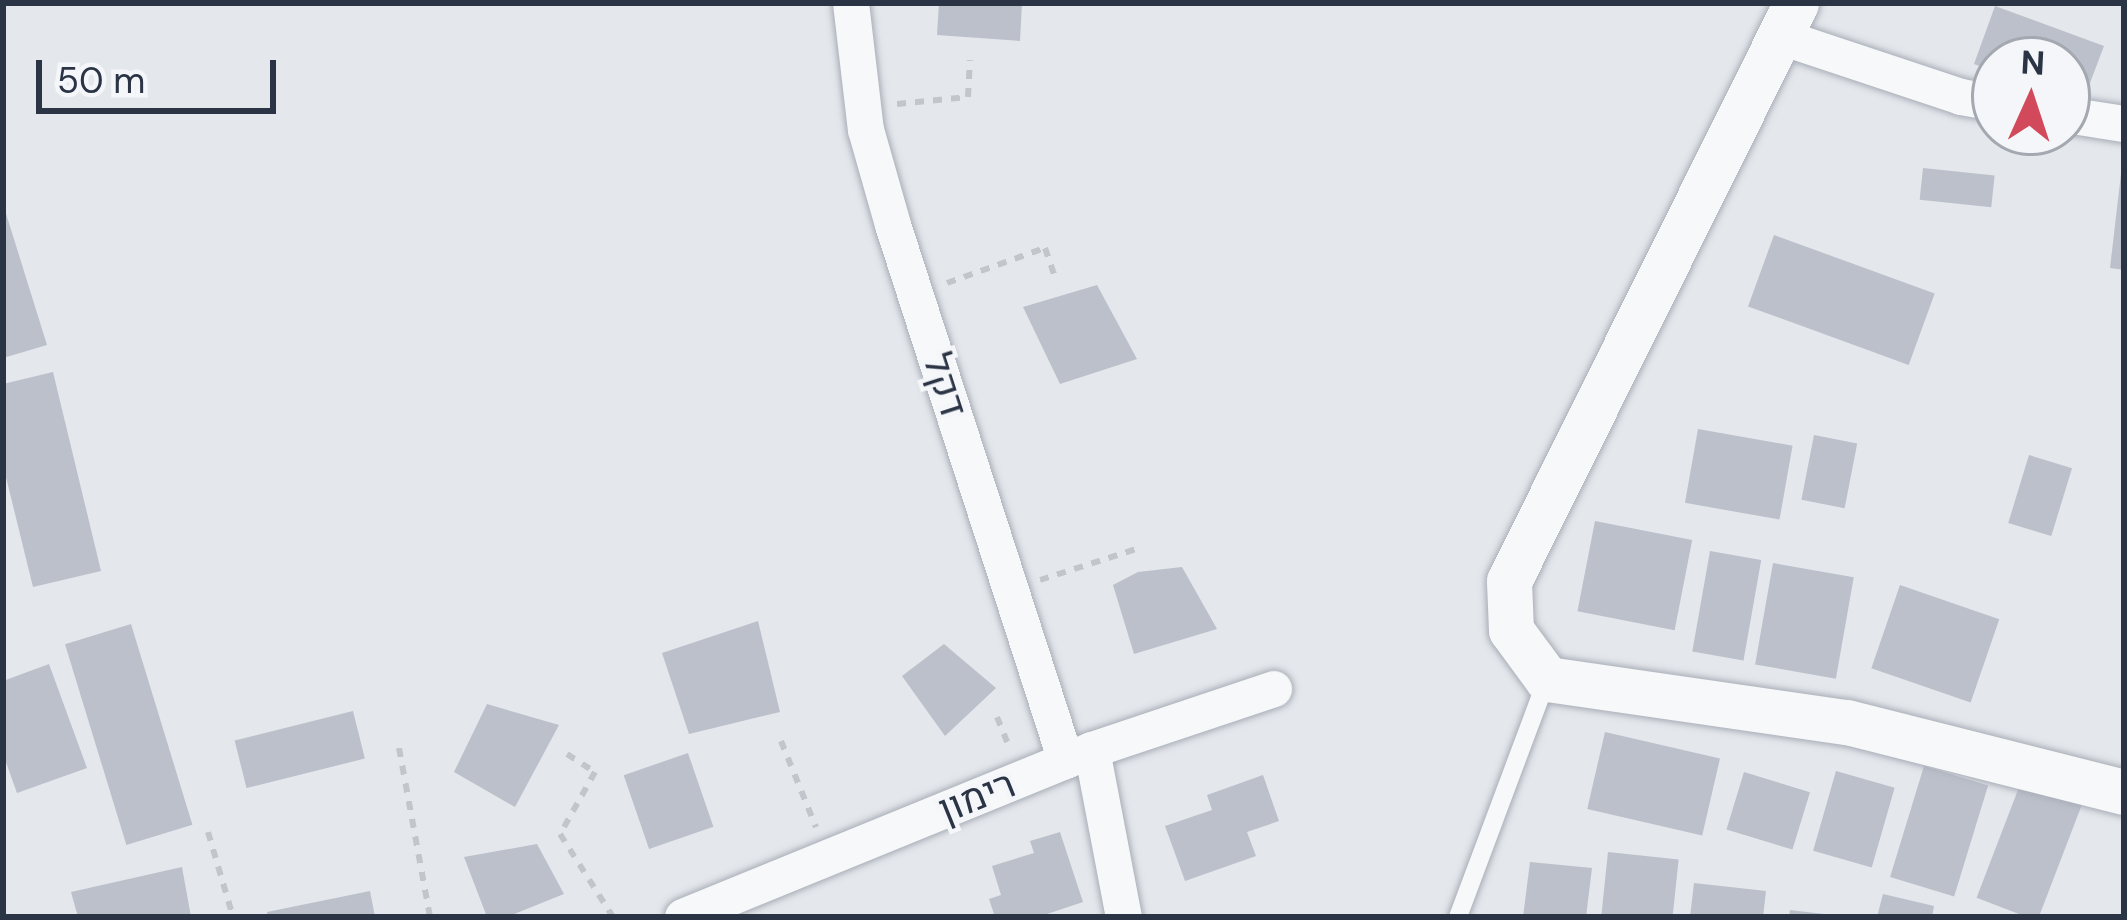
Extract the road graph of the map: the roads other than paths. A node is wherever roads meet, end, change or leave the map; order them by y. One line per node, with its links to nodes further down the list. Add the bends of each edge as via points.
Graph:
1 (851, 3): 8 (street, דקל, via 863,108 916,295 1011,590)
2 (1790, 21): 3 (street); 6 (street, via 1509,581 1511,630)
3 (1971, 99)
4 (2091, 119): 5 (street)
5 (2124, 124)
6 (1547, 679): 9 (street, via 1847,722); 12 (lane)
7 (1274, 689): 8 (street, רימון)
8 (1079, 756): 10 (street, רימון); 11 (street, דקל)
9 (2124, 792)
10 (683, 917)
11 (1124, 917)
12 (1458, 917)

